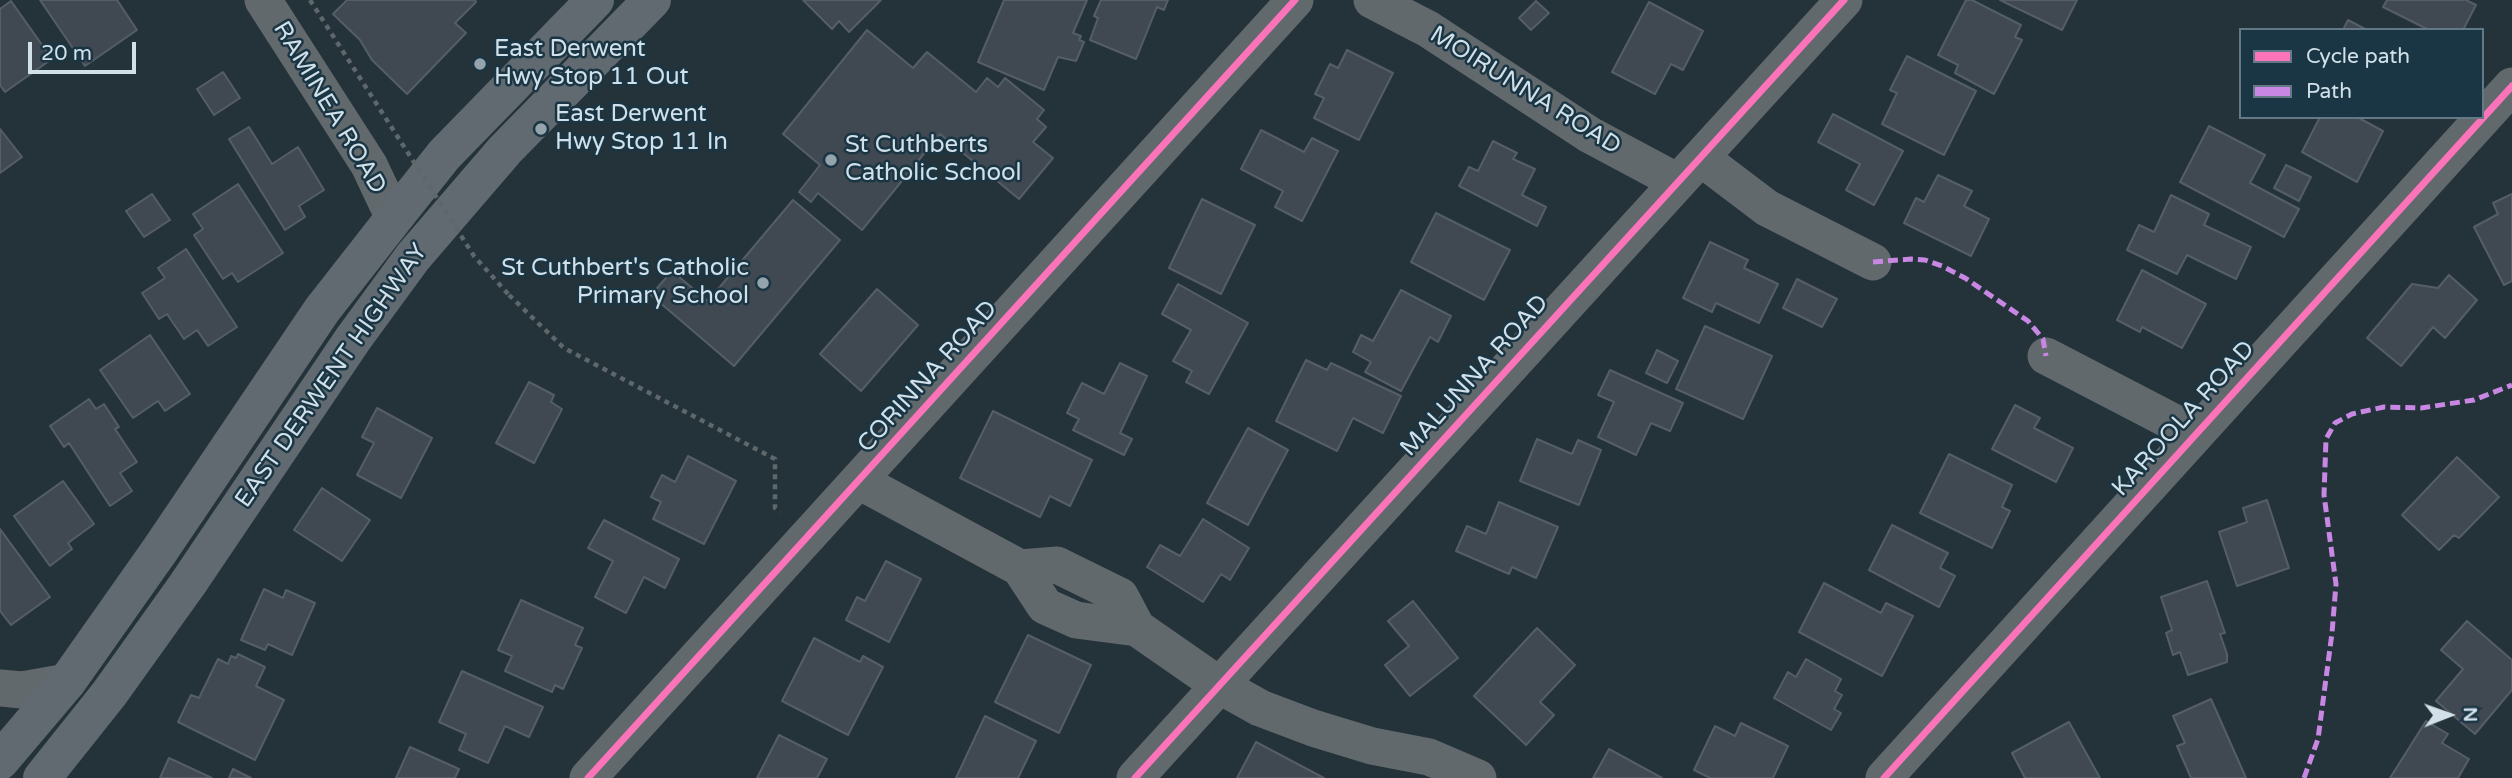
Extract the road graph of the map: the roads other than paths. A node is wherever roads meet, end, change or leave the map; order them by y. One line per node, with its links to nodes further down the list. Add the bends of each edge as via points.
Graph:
1 (263, 0): 11 (street, RAMINEA ROAD, via 369,165)
2 (595, 0): 11 (main road, EAST DERWENT HIGHWAY, via 444,155)
3 (652, 0): 20 (main road, EAST DERWENT HIGHWAY, via 505,150 413,257 110,694)
4 (1296, 0): 15 (street, CORINNA ROAD)
5 (1372, 0): 10 (street, MOIRUNNA ROAD, via 1428,29 1590,135)
6 (1844, 0): 10 (street, MALUNNA ROAD)
7 (2512, 86): 8 (street, KAROOLA ROAD)
8 (2484, 117)
9 (2482, 119): 14 (street, KAROOLA ROAD)
10 (1690, 170): 12 (street, MOIRUNNA ROAD); 17 (street, MALUNNA ROAD)
11 (394, 218): 16 (main road, EAST DERWENT HIGHWAY, via 322,310)
12 (1873, 262)
13 (2046, 355): 14 (street)
14 (2196, 434): 24 (street, KAROOLA ROAD)
15 (859, 481): 17 (street, via 1020,568 1045,606 1076,620 1137,628); 21 (street, CORINNA ROAD)
16 (67, 682): 18 (street, via 22,690); 19 (main road, EAST DERWENT HIGHWAY)
17 (1219, 685): 22 (street, MALUNNA ROAD); 23 (street, via 1260,708 1313,728 1429,757)
18 (0, 688)
19 (0, 761)
20 (42, 778)
21 (588, 778)
22 (1135, 778)
23 (1478, 778)
24 (1884, 778)

